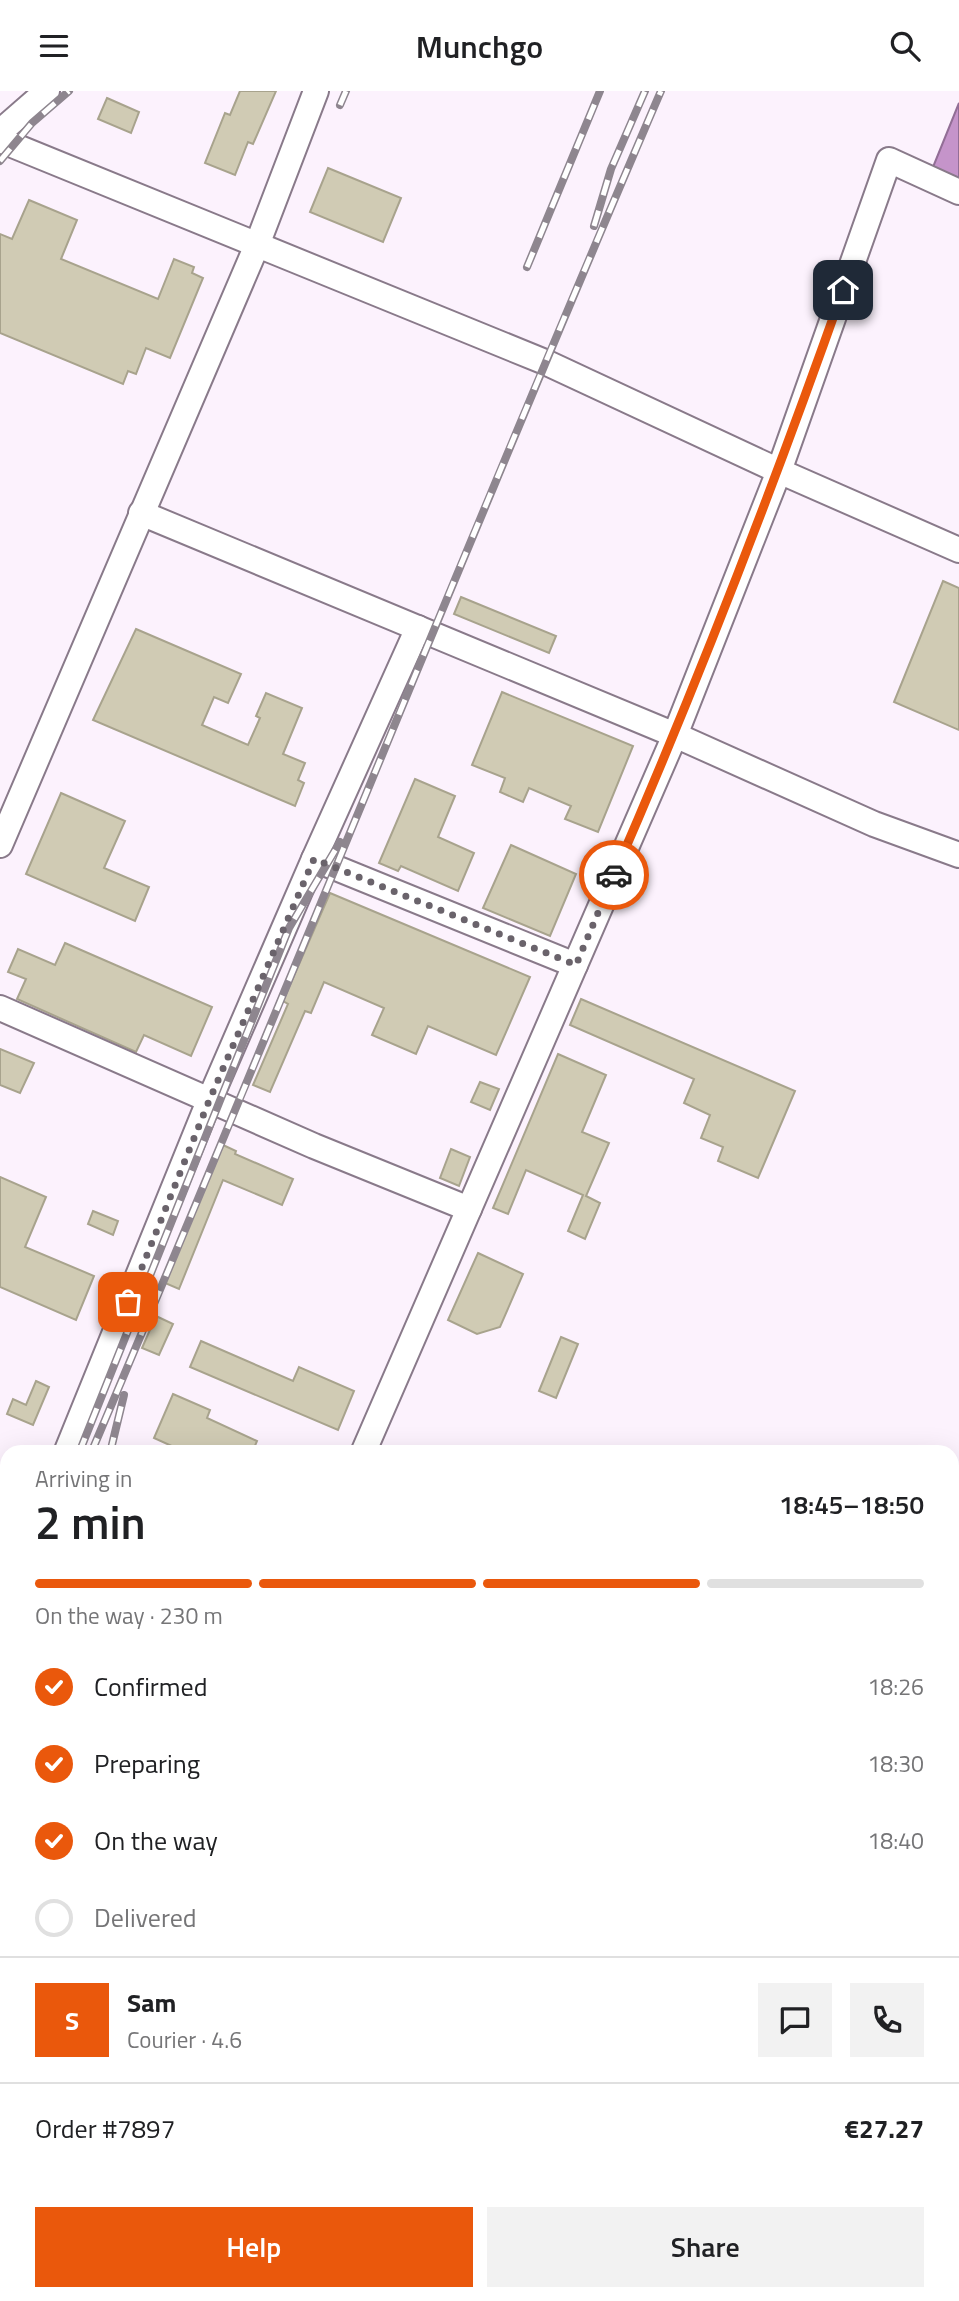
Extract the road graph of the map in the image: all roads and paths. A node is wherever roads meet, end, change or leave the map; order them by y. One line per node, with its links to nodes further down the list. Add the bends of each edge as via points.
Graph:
1 (47, 91): 3 (street)
2 (316, 91): 6 (street)
3 (0, 132)
4 (0, 140): 6 (street)
5 (959, 192): 7 (street, via 889,160)
6 (257, 245): 7 (street, via 545,362); 8 (street)
7 (779, 471): 9 (street); 11 (street)
8 (141, 513): 10 (street); 12 (street)
9 (959, 550)
10 (418, 628): 11 (street); 14 (street)
11 (675, 735): 13 (street, via 874,824); 15 (street)
12 (0, 845)
13 (959, 855)
14 (314, 859): 15 (street); 17 (street)
15 (576, 965): 18 (street)
16 (0, 1008): 17 (street)
17 (209, 1101): 18 (street); 19 (street)
18 (469, 1209): 20 (street)
19 (69, 1445)
20 (366, 1445)

